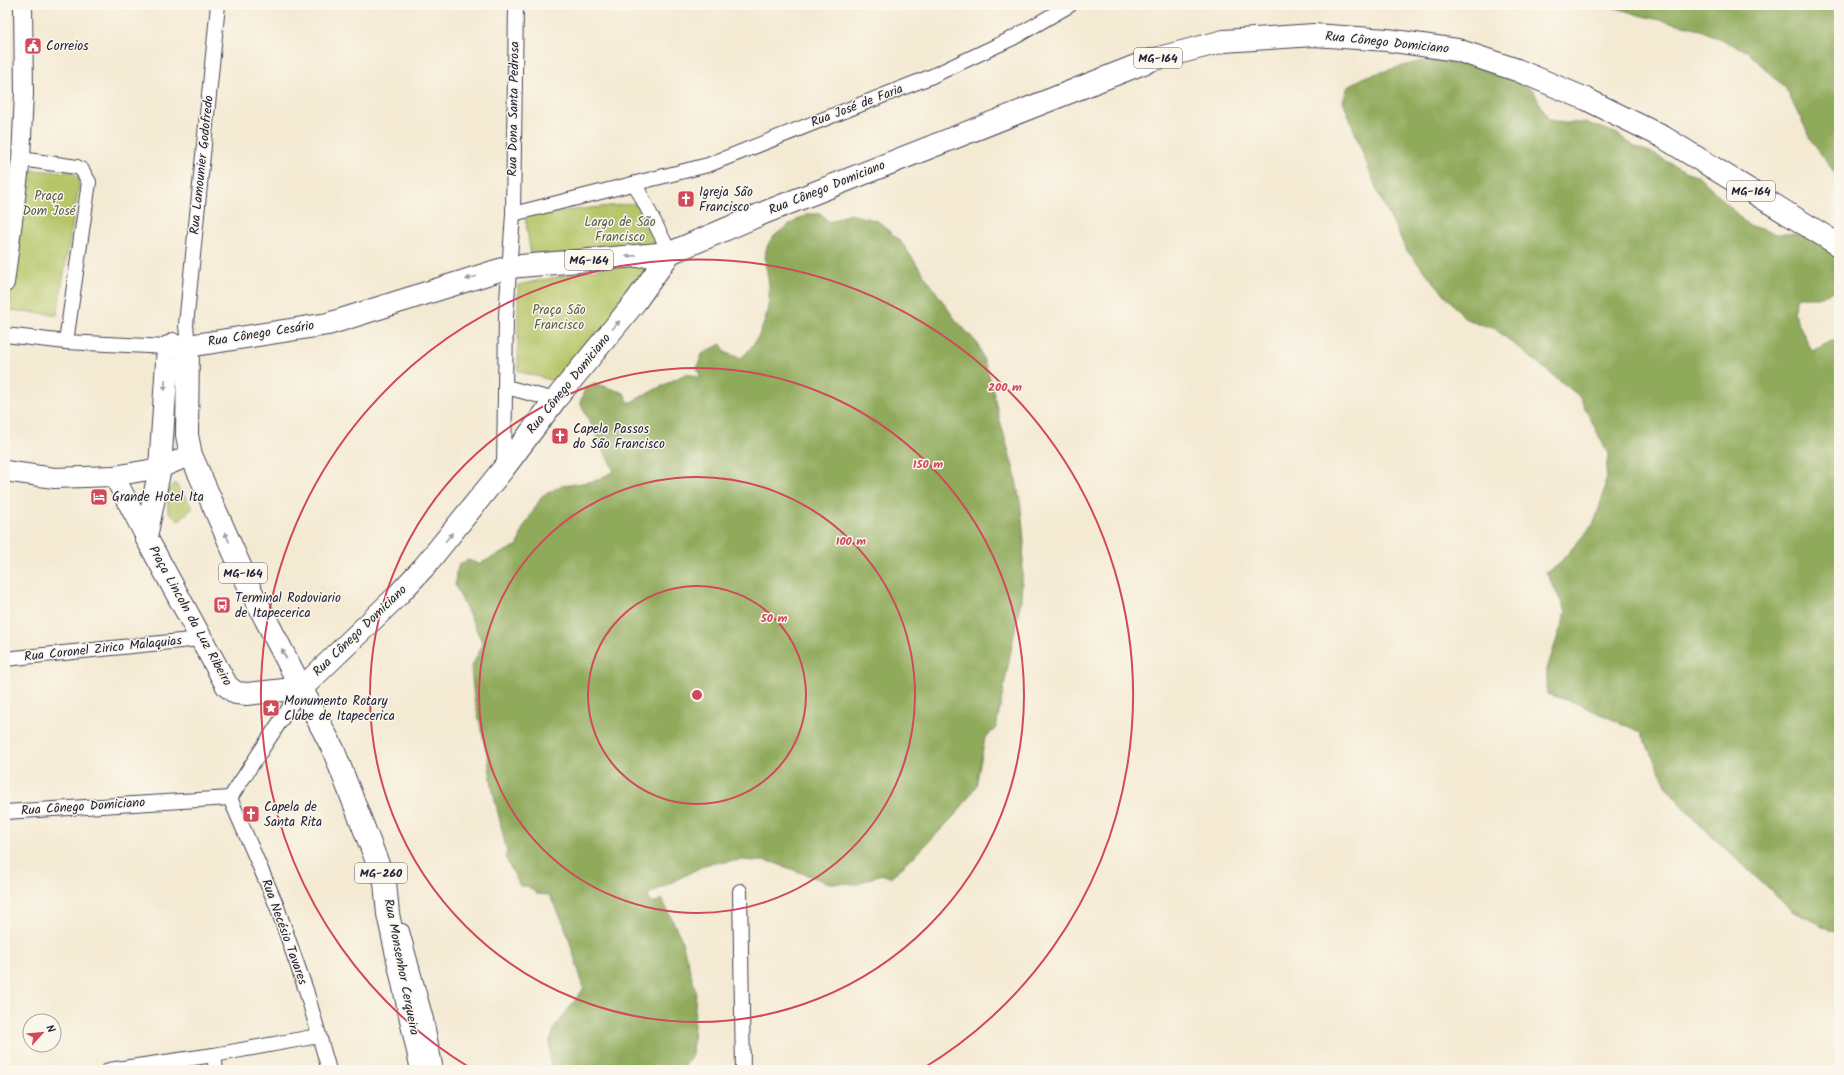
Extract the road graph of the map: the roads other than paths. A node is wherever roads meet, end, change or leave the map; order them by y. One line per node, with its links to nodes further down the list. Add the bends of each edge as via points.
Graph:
1 (23, 5): 5 (street, via 24,93)
2 (218, 5): 13 (street, Rua Lamounier Godofredo)
3 (516, 5): 7 (street, Rua Dona Santa Pedrosa)
4 (1070, 5): 6 (street, Rua José de Faria, via 1013,38 930,77 708,164)
5 (21, 159): 11 (street); 14 (street, via 77,167 82,170 89,182)
6 (635, 184): 7 (street, Rua José de Faria); 9 (street)
7 (513, 214): 10 (street)
8 (1839, 244): 9 (main road, Rua Cônego Domiciano / MG-164, via 1663,137 1586,99 1518,70 1457,50 1387,40 1314,35 1224,41 1151,60)
9 (670, 252): 10 (main road, MG-164, one-way to 10); 16 (main road, Rua Cônego Domiciano, one-way to 9, via 636,301)
10 (509, 267): 13 (main road, Rua Cônego Cesário / MG-164, one-way to 13, via 328,324); 15 (street)
11 (5, 283)
12 (5, 335): 14 (street, Rua Cônego Cesário)
13 (181, 339): 14 (street, Rua Cônego Cesário); 17 (main road, MG-164, via 187,435); 18 (main road, Praça Lincoln da Luz Ribeiro, one-way to 18)
14 (66, 342)
15 (506, 387): 16 (street); 19 (street)
16 (554, 400): 19 (main road, Rua Cônego Domiciano)
17 (191, 455): 18 (main road); 25 (main road, MG-164, one-way to 17, via 251,591)
18 (160, 468): 21 (main road); 22 (main road, Praça Lincoln da Luz Ribeiro)
19 (504, 468): 25 (main road, Rua Cônego Domiciano, one-way to 19, via 398,596)
20 (5, 471): 21 (main road, via 54,478)
21 (114, 476): 22 (main road, Praça Lincoln da Luz Ribeiro)
22 (146, 537): 23 (main road, Praça Lincoln da Luz Ribeiro)
23 (200, 639): 24 (street, Rua Coronel Zirico Malaquias); 25 (main road, Praça Lincoln da Luz Ribeiro, via 227,686 236,693)
24 (5, 659)
25 (302, 688): 26 (street, Rua Cônego Domiciano); 28 (main road, Rua Monsenhor Cerqueira / MG-260, via 333,749)
26 (230, 798): 27 (street, Rua Cônego Domiciano); 30 (street, Rua Necésio Tavares, via 276,904 306,990)
27 (5, 812)
28 (385, 882): 35 (main road, Rua Monsenhor Cerqueira / MG-260, via 388,914); 36 (street, via 403,934 426,1019)
29 (740, 891): 37 (street)
30 (318, 1036): 31 (street); 34 (street, Rua Necésio Tavares)
31 (214, 1055): 32 (street); 33 (street)
32 (109, 1070)
33 (216, 1070)
34 (329, 1070)
35 (422, 1070)
36 (436, 1070)
37 (743, 1070)

